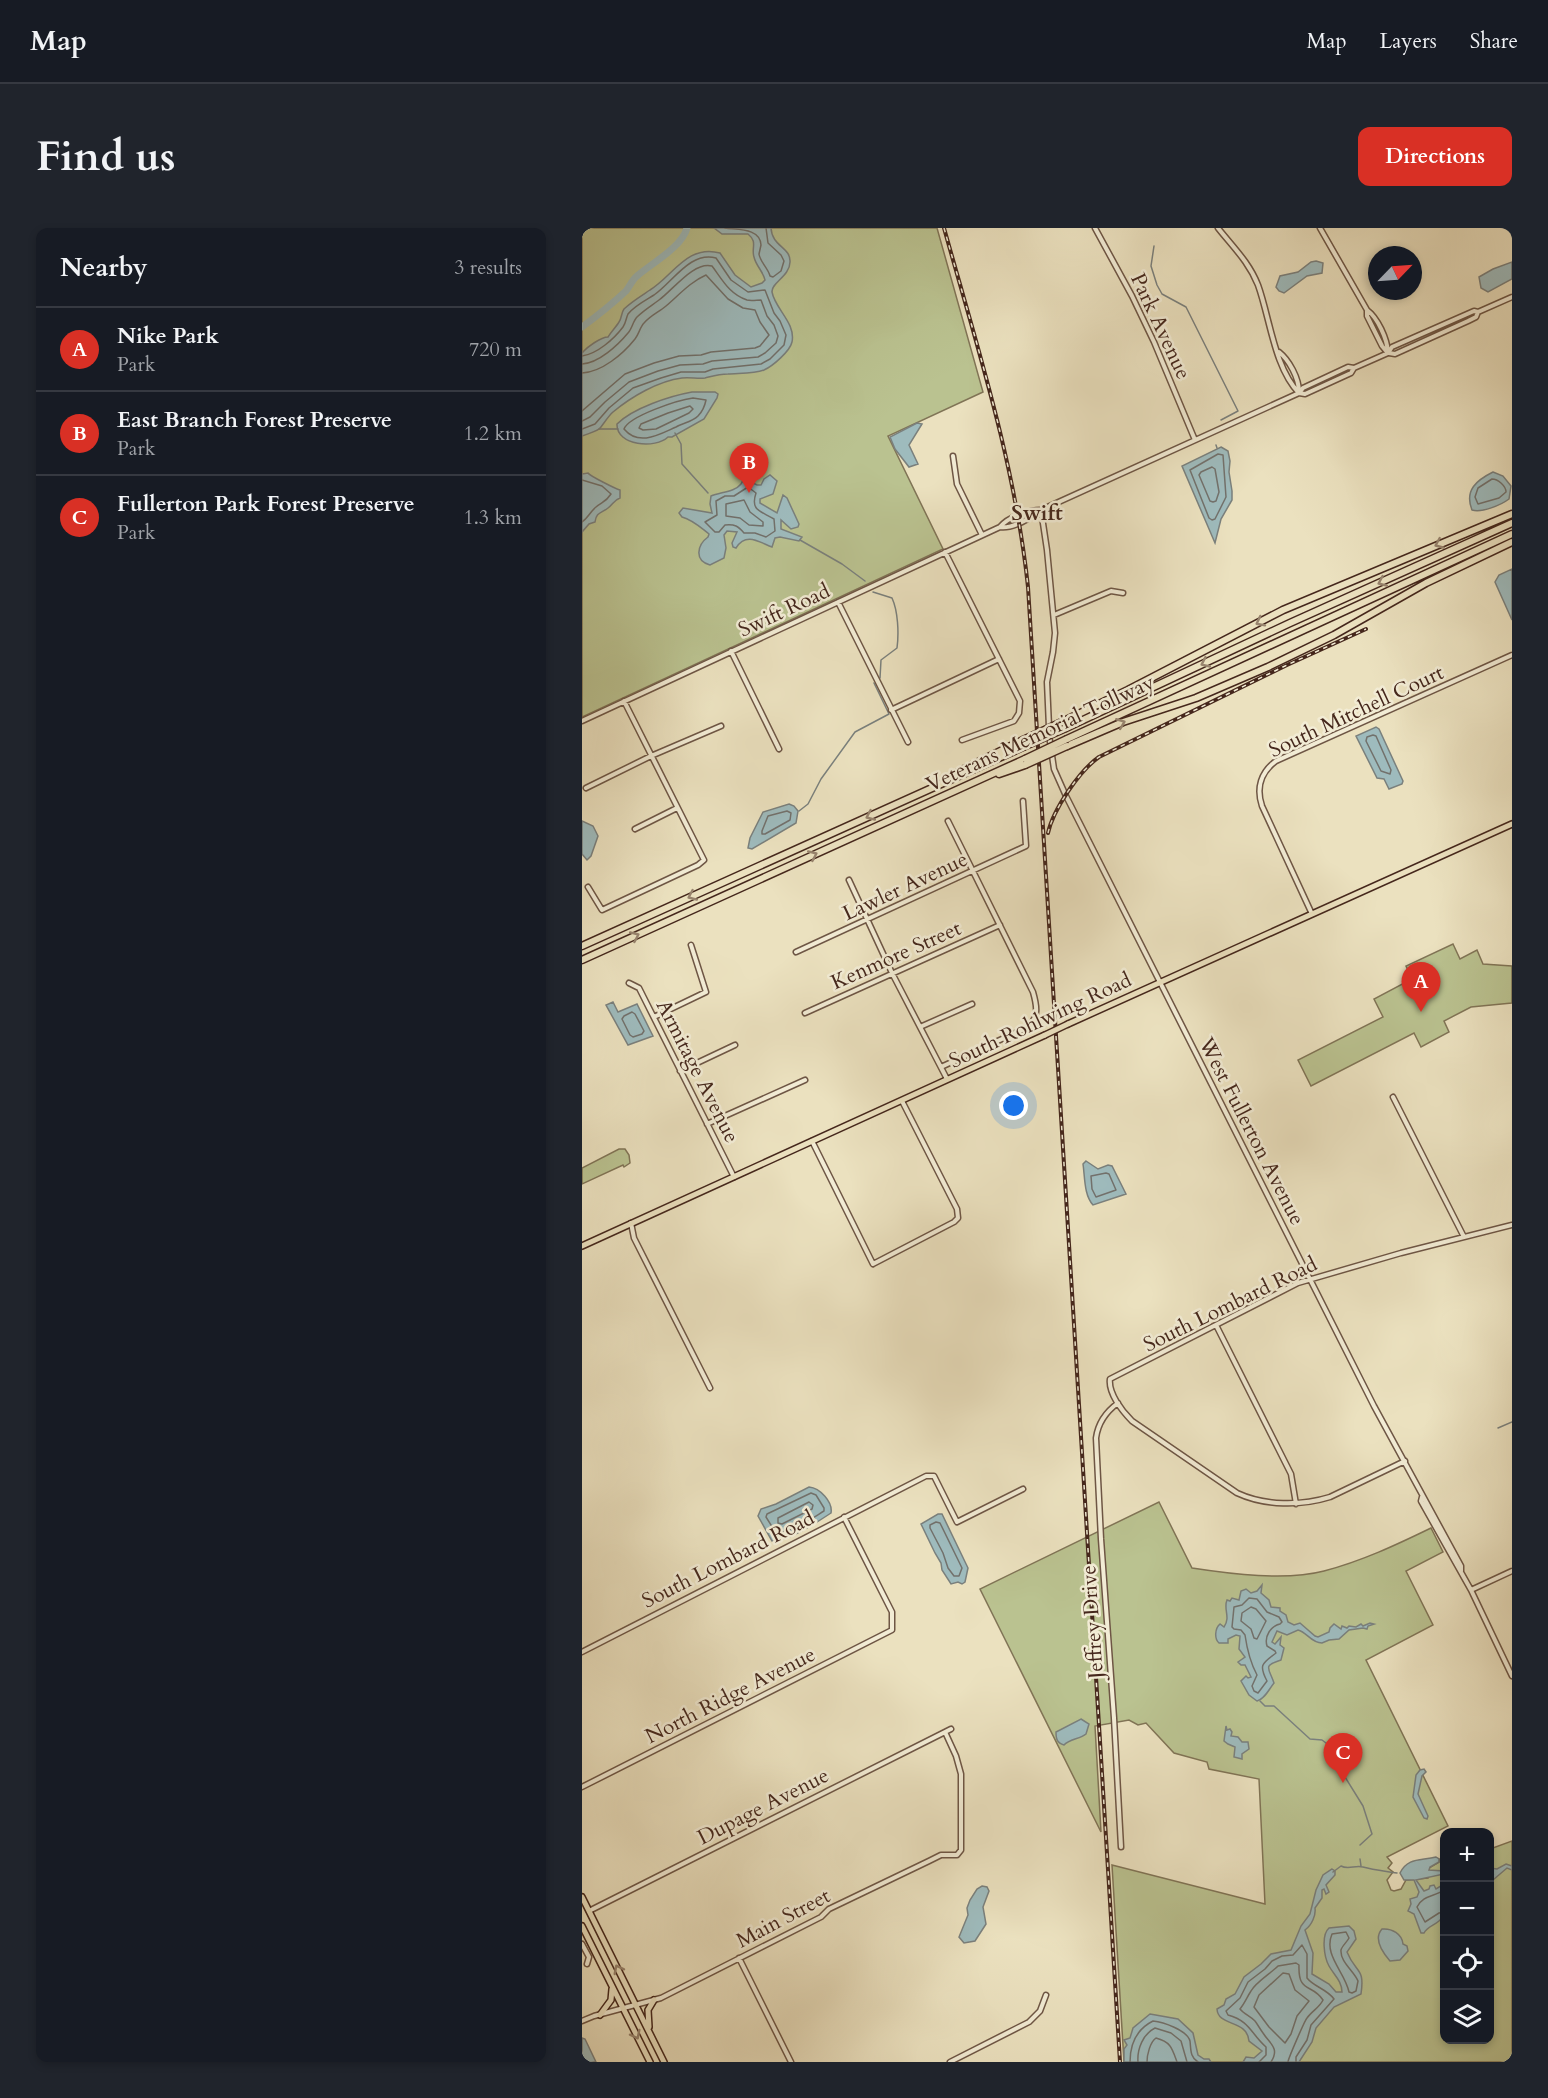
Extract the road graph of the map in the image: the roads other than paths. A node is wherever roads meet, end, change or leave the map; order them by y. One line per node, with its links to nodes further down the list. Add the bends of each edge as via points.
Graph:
1 (1095, 228): 7 (street, Park Avenue, via 1154,342)
2 (1218, 228): 6 (street, via 1254,277 1280,360)
3 (1320, 228): 5 (street, via 1367,310 1373,314)
4 (1512, 297): 5 (street, Swift Road, via 1395,354)
5 (1388, 353): 6 (street, Swift Road, via 1330,375)
6 (1299, 393): 7 (street, Swift Road)
7 (1195, 440): 9 (street, Swift Road)
8 (953, 456): 13 (street, via 959,488)
9 (1041, 510): 13 (street, Swift Road, via 1032,510); 18 (street, West Fullerton Avenue)
10 (1512, 512): 29 (highway, one-way to 29, bridge, via 1283,610)
11 (1512, 523): 29 (highway, Veterans Memorial Tollway, one-way to 29, bridge, via 1066,728)
12 (1512, 534): 28 (highway, Veterans Memorial Tollway)
13 (982, 535): 15 (street, Swift Road)
14 (1512, 544): 28 (highway, one-way to 14, via 1196,698 1278,662 1465,564)
15 (945, 552): 17 (street, Swift Road); 21 (street)
16 (1123, 593): 18 (street, via 1111,591)
17 (838, 602): 19 (street, Swift Road); 23 (street)
18 (1054, 615): 50 (street, West Fullerton Avenue, via 1047,688 1052,760)
19 (731, 651): 22 (street, Swift Road); 30 (street)
20 (1512, 655): 41 (street, South Mitchell Court, via 1276,762 1266,770 1259,788 1262,806)
21 (999, 659): 23 (street); 26 (street, via 1019,698 1019,713 1014,721)
22 (624, 701): 24 (street, Swift Road); 31 (street)
23 (891, 710): 27 (street)
24 (582, 721)
25 (721, 726): 31 (street)
26 (962, 740)
27 (908, 742)
28 (1067, 742): 47 (highway, Veterans Memorial Tollway, one-way to 28, bridge)
29 (1023, 744): 45 (highway, Veterans Memorial Tollway, one-way to 45)
30 (779, 749)
31 (651, 756): 32 (street); 34 (street)
32 (586, 788)
33 (1023, 801): 38 (street, Lawler Avenue, via 1026,846)
34 (677, 808): 37 (street); 40 (street, via 704,860 602,910)
35 (948, 821): 38 (street)
36 (1512, 824): 41 (main road, South Rohlwing Road)
37 (635, 829)
38 (972, 871): 42 (street, Lawler Avenue); 43 (street)
39 (849, 880): 42 (street)
40 (588, 887)
41 (1312, 914): 50 (main road, South Rohlwing Road)
42 (866, 920): 46 (street, Lawler Avenue); 48 (street)
43 (1000, 925): 48 (street, Kenmore Street); 56 (street, via 1033,992 1036,1018 1028,1027)
44 (691, 945): 53 (street, via 706,992)
45 (582, 946)
46 (796, 952)
47 (582, 960)
48 (892, 974): 52 (street, Kenmore Street); 54 (street)
49 (629, 983): 53 (street, Armitage Avenue, via 639,988)
50 (1160, 983): 59 (main road, South Rohlwing Road, bridge); 69 (street, West Fullerton Avenue)
51 (972, 1004): 54 (street)
52 (804, 1013)
53 (654, 1017): 57 (street, Armitage Avenue)
54 (920, 1027): 56 (street)
55 (735, 1045): 57 (street)
56 (941, 1067): 59 (street)
57 (680, 1071): 62 (street, Armitage Avenue)
58 (805, 1080): 62 (street)
59 (947, 1080): 61 (main road, South Rohlwing Road)
60 (1393, 1098): 67 (street)
61 (902, 1101): 63 (main road, South Rohlwing Road); 63 (street, via 958,1218 873,1264)
62 (707, 1124): 64 (street, Armitage Avenue)
63 (812, 1142): 64 (main road, South Rohlwing Road)
64 (734, 1177): 65 (main road, South Rohlwing Road)
65 (631, 1223): 68 (main road, South Rohlwing Road); 71 (street, via 634,1238)
66 (1512, 1225): 67 (street, South Lombard Road)
67 (1464, 1237): 69 (street, South Lombard Road)
68 (582, 1246)
69 (1311, 1279): 70 (street, South Lombard Road); 73 (street, West Fullerton Avenue)
70 (1216, 1325): 72 (street, South Lombard Road, via 1110,1379 1109,1387); 75 (street, via 1291,1474)
71 (710, 1388)
72 (1118, 1403): 75 (street, via 1139,1427 1237,1493); 84 (street, Jeffrey Drive, via 1101,1422 1096,1438)
73 (1405, 1461): 75 (street, via 1330,1497); 78 (street, West Fullerton Avenue)
74 (1023, 1489): 76 (street, South Lombard Road, via 957,1522 930,1474)
75 (1296, 1504)
76 (844, 1517): 79 (street, South Lombard Road); 83 (street, North Ridge Avenue, via 892,1612 892,1630)
77 (1512, 1570): 78 (street)
78 (1471, 1590): 80 (street, West Fullerton Avenue)
79 (582, 1652)
80 (1512, 1676)
81 (951, 1729): 82 (street, Dupage Avenue)
82 (945, 1732): 86 (street, Dupage Avenue); 89 (street, Main Street, via 961,1774 961,1850 957,1855 941,1855)
83 (582, 1787)
84 (1121, 1847)
85 (582, 1897): 86 (main road)
86 (589, 1911): 94 (main road, one-way to 86)
87 (582, 1926): 91 (main road)
88 (582, 1944): 90 (street, via 589,1957)
89 (739, 1958): 93 (street, Main Street); 101 (street)
90 (587, 1964)
91 (612, 1987): 95 (main road); 96 (main road, via 611,2000)
92 (1046, 1995): 102 (street, via 1040,2011 1029,2022)
93 (654, 2000): 94 (street, Main Street); 98 (main road, via 648,2010)
94 (636, 2005): 95 (street, Main Street); 98 (main road)
95 (622, 2009): 96 (street, Main Street); 99 (main road, one-way to 99)
96 (600, 2015): 97 (street, Main Street)
97 (582, 2021)
98 (649, 2032): 100 (main road)
99 (650, 2062)
100 (664, 2062)
101 (791, 2062)
102 (950, 2062)

